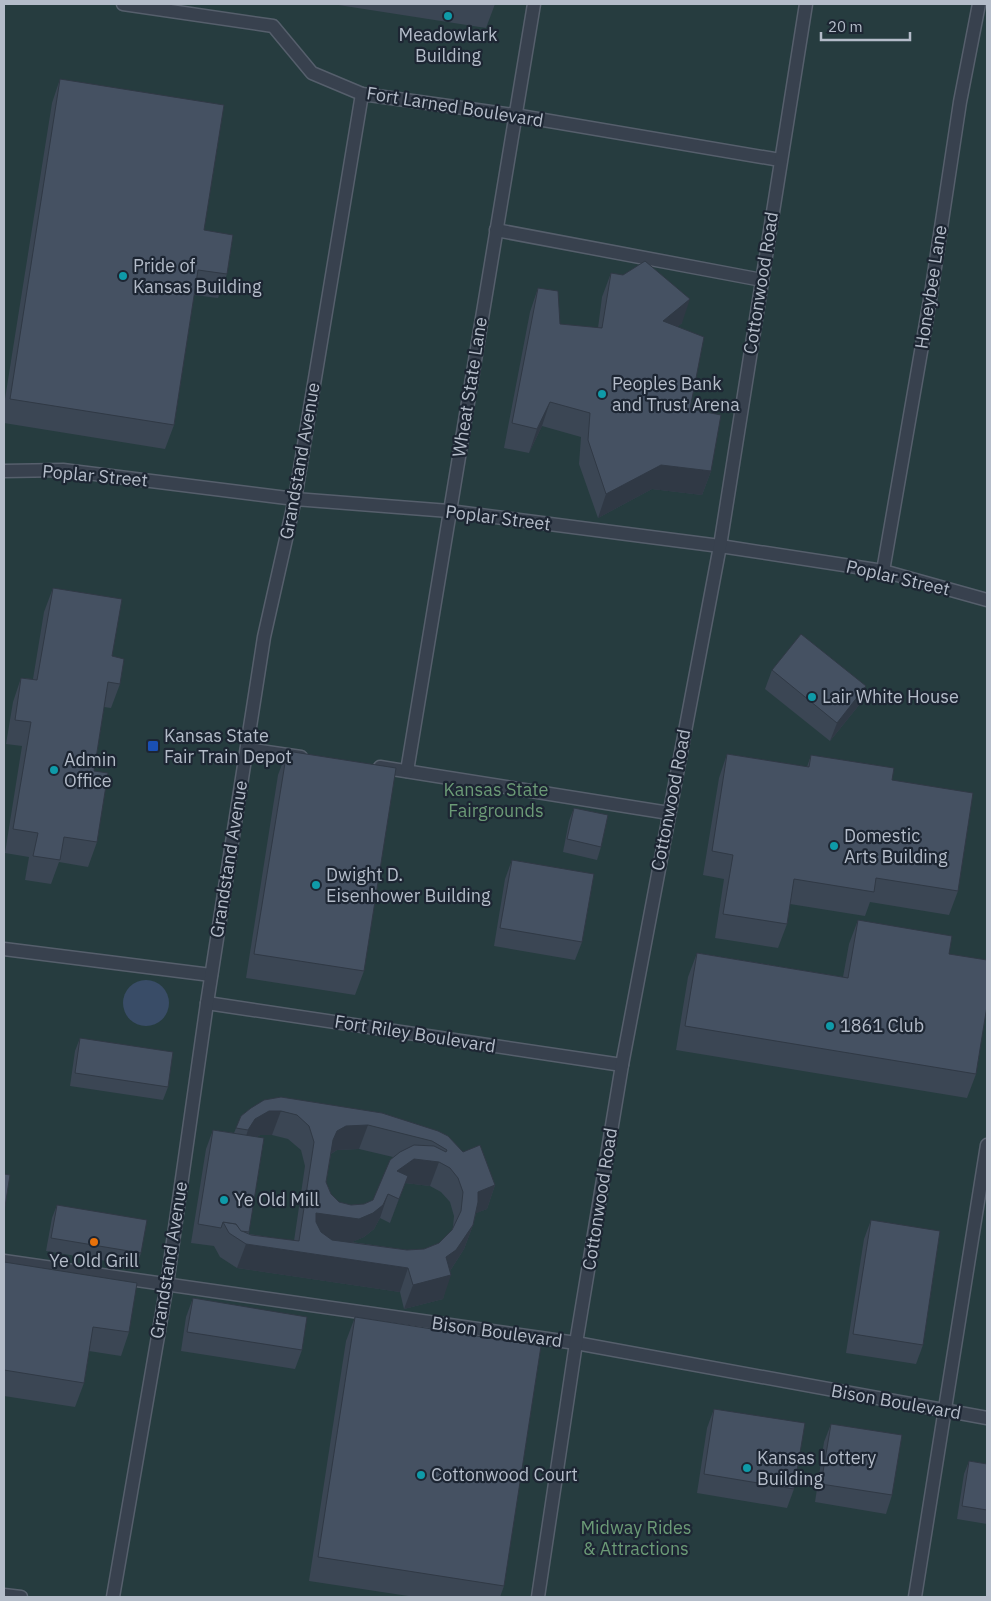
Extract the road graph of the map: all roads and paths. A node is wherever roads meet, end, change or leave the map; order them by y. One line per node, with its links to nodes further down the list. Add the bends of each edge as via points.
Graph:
1 (123, 4): 5 (lane, Fort Larned Boulevard, via 273,26 312,73)
2 (534, 4): 6 (lane, Wheat State Lane)
3 (806, 4): 7 (lane, Cottonwood Road)
4 (979, 4): 14 (lane, Honeybee Lane)
5 (362, 94): 6 (lane, Fort Larned Boulevard); 11 (lane, Grandstand Avenue)
6 (514, 115): 7 (lane, Fort Larned Boulevard); 8 (lane, Wheat State Lane)
7 (780, 160): 9 (lane, Cottonwood Road)
8 (496, 230): 9 (lane); 12 (lane, Wheat State Lane)
9 (762, 280): 13 (lane, Cottonwood Road)
10 (4, 475): 11 (lane, Poplar Street, via 63,470)
11 (295, 499): 12 (lane, Poplar Street); 16 (lane, Grandstand Avenue, via 264,637)
12 (449, 511): 13 (lane, Poplar Street); 19 (lane, Wheat State Lane)
13 (720, 546): 14 (lane, Poplar Street); 20 (lane, Cottonwood Road)
14 (883, 571): 15 (lane, Poplar Street)
15 (987, 600)
16 (247, 749): 17 (lane); 22 (lane, Grandstand Avenue)
17 (313, 758)
18 (369, 766): 19 (lane)
19 (407, 771): 20 (lane)
20 (669, 814): 24 (lane, Cottonwood Road)
21 (4, 949): 22 (lane)
22 (211, 975): 23 (lane, Grandstand Avenue)
23 (207, 1002): 24 (lane, Fort Riley Boulevard); 27 (lane, Grandstand Avenue)
24 (622, 1065): 28 (lane, Cottonwood Road)
25 (987, 1144): 29 (lane)
26 (4, 1261): 27 (lane, Bison Boulevard)
27 (167, 1284): 28 (lane, Bison Boulevard); 33 (lane, Grandstand Avenue)
28 (576, 1343): 29 (lane, Bison Boulevard); 34 (lane, Cottonwood Road)
29 (944, 1411): 30 (lane, Bison Boulevard); 35 (lane)
30 (987, 1418)
31 (4, 1595): 32 (lane)
32 (22, 1597)
33 (112, 1597)
34 (538, 1597)
35 (915, 1597)

